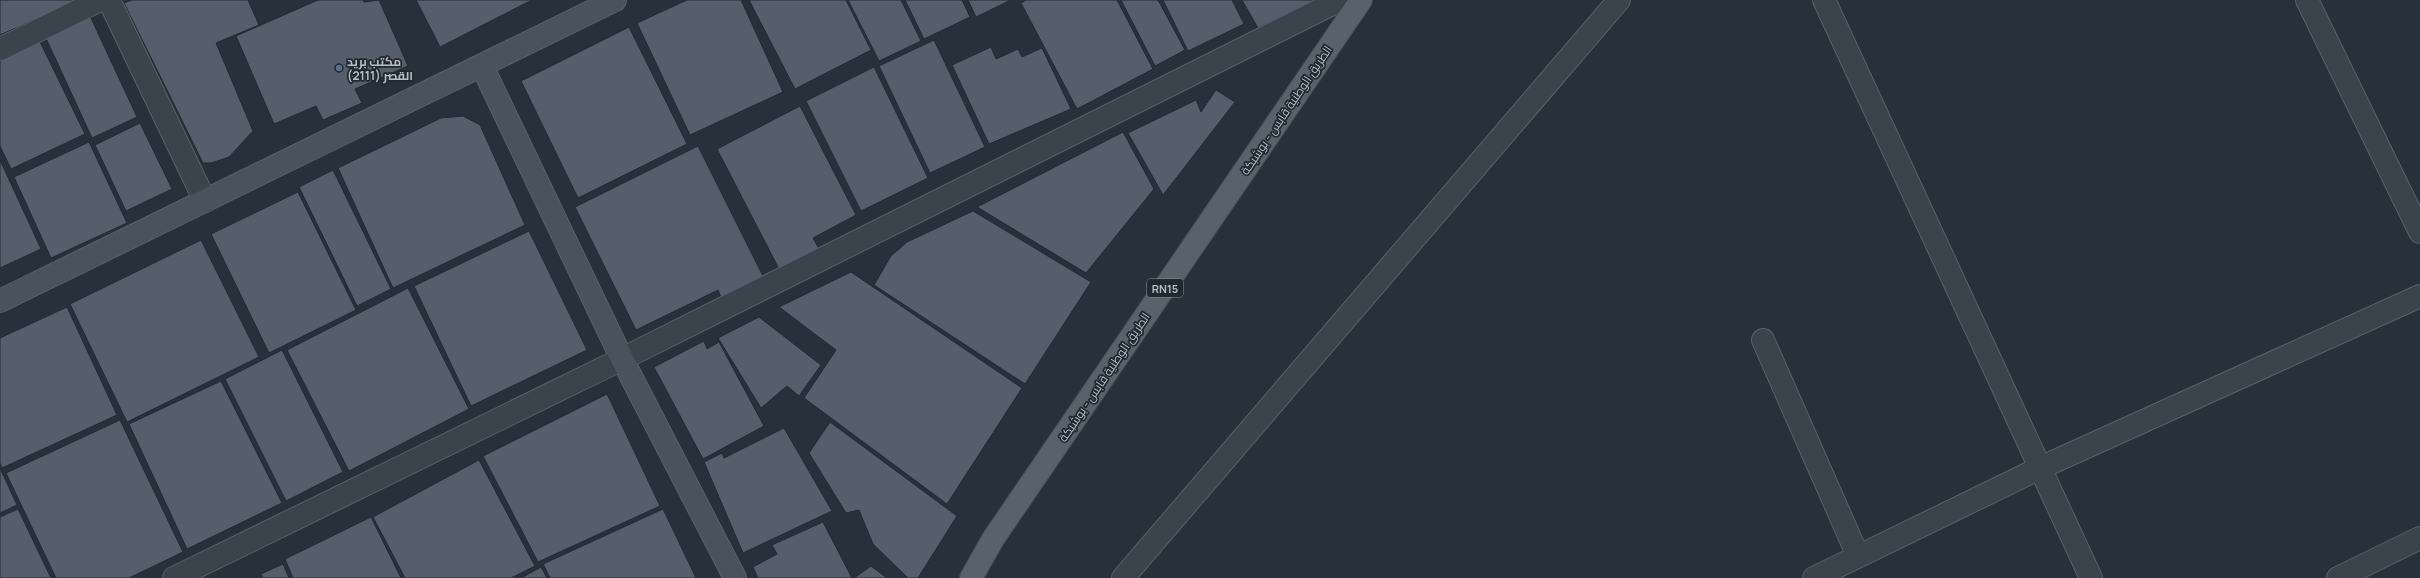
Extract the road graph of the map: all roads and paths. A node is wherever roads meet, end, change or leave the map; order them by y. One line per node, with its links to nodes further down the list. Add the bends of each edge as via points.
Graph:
1 (100, 0): 9 (street)
2 (109, 0): 11 (street)
3 (615, 0): 10 (street)
4 (1340, 0): 16 (street)
5 (1361, 0): 22 (main road, الطريق الوطنية قابس - بوشبكة / RN15, via 993,539)
6 (1620, 0): 23 (street)
7 (1824, 0): 17 (street)
8 (2306, 0): 12 (street)
9 (0, 48)
10 (482, 66): 11 (street); 16 (street)
11 (205, 201): 14 (street)
12 (2420, 232)
13 (2420, 296): 17 (street)
14 (0, 301)
15 (1763, 340): 19 (street)
16 (622, 359): 20 (street); 21 (street)
17 (2040, 468): 19 (street); 25 (street)
18 (2420, 538): 26 (street)
19 (1858, 556): 24 (street)
20 (174, 578)
21 (735, 578)
22 (971, 578)
23 (1123, 578)
24 (1814, 578)
25 (2091, 578)
26 (2338, 578)

